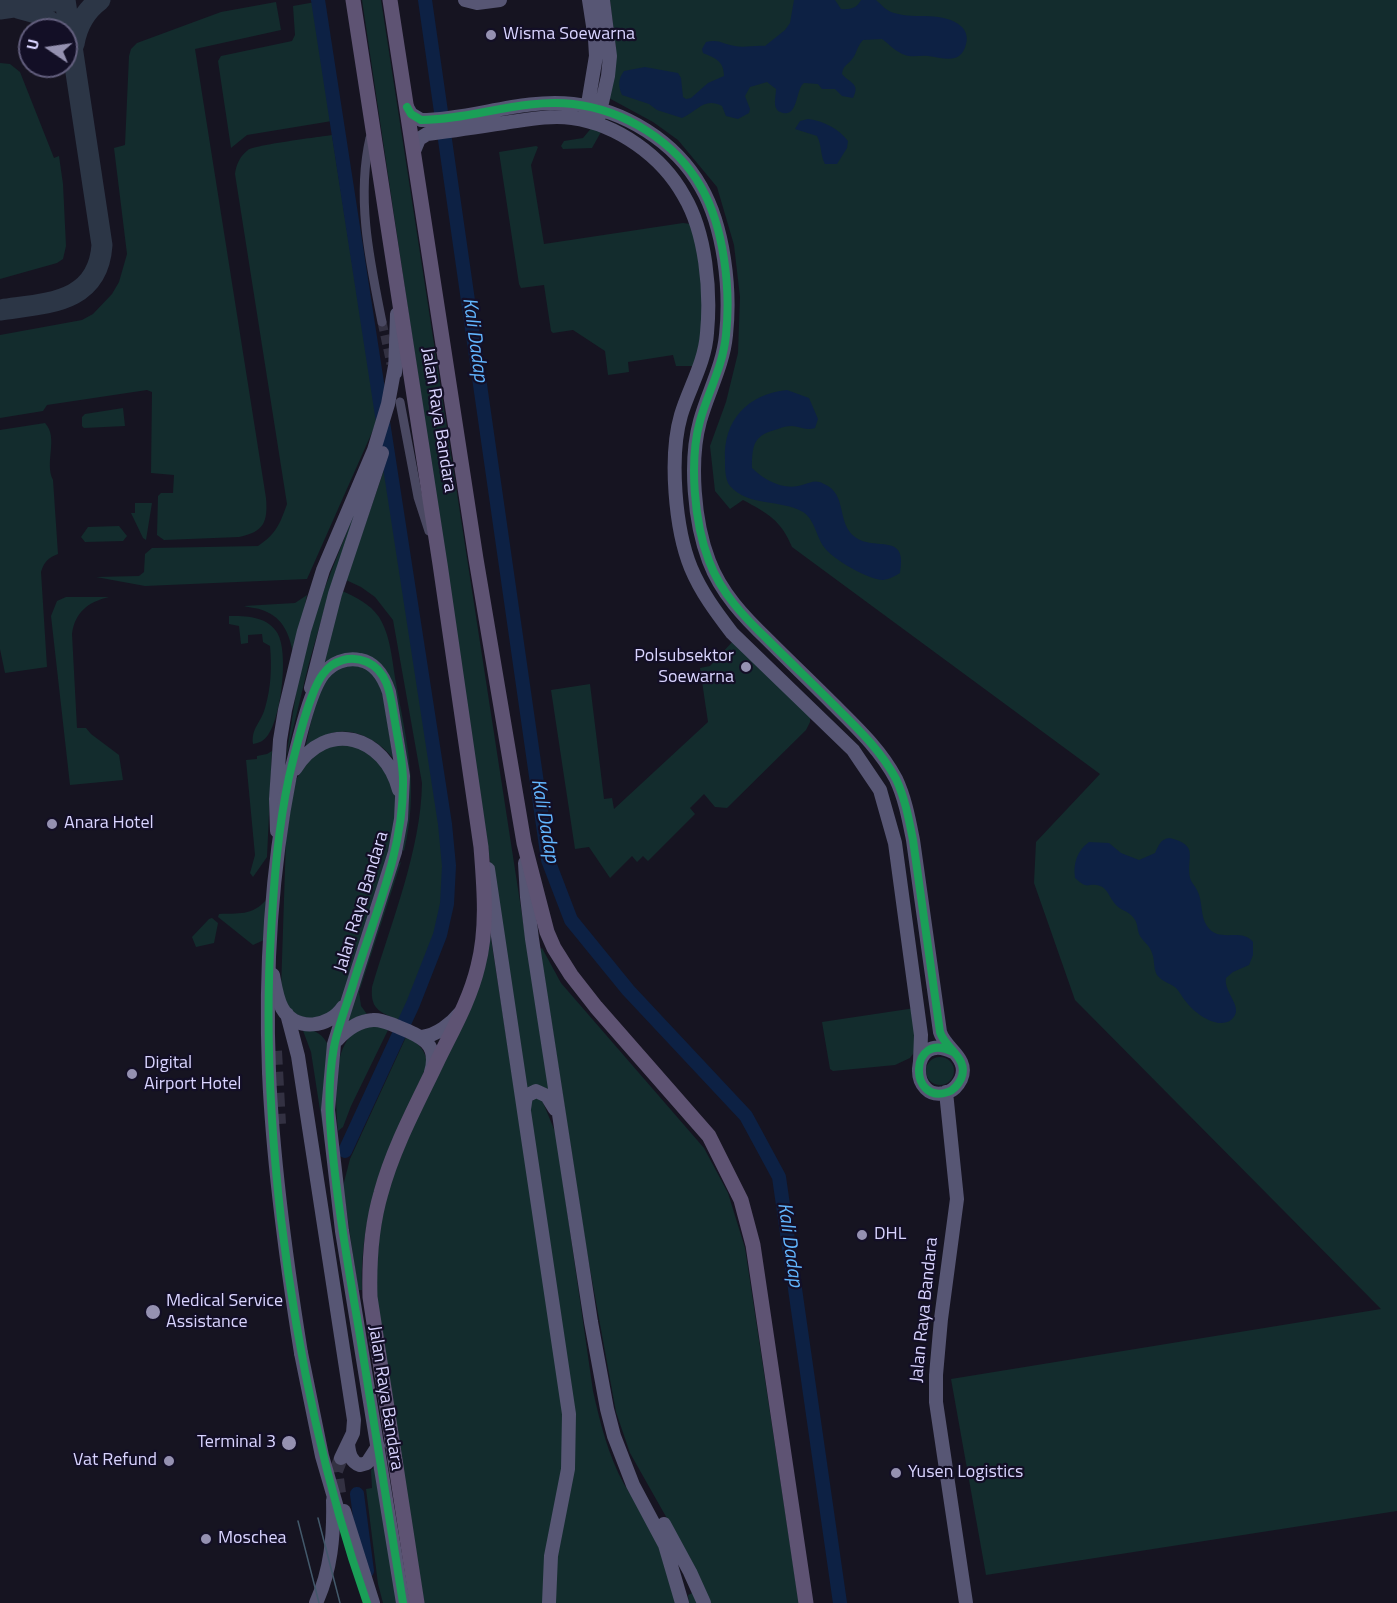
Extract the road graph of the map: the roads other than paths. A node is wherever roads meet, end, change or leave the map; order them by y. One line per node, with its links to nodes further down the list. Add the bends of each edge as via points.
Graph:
1 (353, 0): 9 (main road, Jalan Raya Bandara)
2 (390, 0): 7 (main road, Jalan Raya Bandara)
3 (465, 0): 4 (street)
4 (500, 0)
5 (589, 0): 8 (street, via 596,56)
6 (603, 0): 8 (street, via 610,56 608,75)
7 (407, 107): 10 (street); 11 (main road, Jalan Raya Bandara)
8 (593, 115): 10 (street, via 561,103 537,104); 17 (street, via 627,119 656,138 694,175 707,198 725,268 728,314 722,358 700,420 694,453 704,544 732,602); 19 (street, via 641,148 671,177 684,196 700,238 709,297 707,336 681,416 675,451 679,516 690,566 705,597 732,633)
9 (373, 127): 12 (main road, Jalan Raya Bandara); 13 (street, via 366,158 364,213)
10 (427, 127): 11 (street)
11 (414, 151): 25 (main road, Jalan Raya Bandara)
12 (396, 280): 14 (street); 16 (main road, Jalan Raya Bandara)
13 (382, 322)
14 (393, 407): 15 (street); 16 (street)
15 (368, 478): 18 (street, via 323,635); 23 (street, via 323,570 304,631 280,740)
16 (440, 564): 27 (main road, Jalan Raya Bandara)
17 (838, 709): 19 (street); 20 (street, via 866,736)
18 (306, 716): 22 (street, Jalan Raya Bandara, via 318,681 329,667 347,659 366,662 377,669 386,683 402,762); 52 (street, Jalan Raya Bandara, bridge, via 286,792 273,891 267,1010 271,1115 301,1353 328,1479)
19 (824, 723): 21 (street, via 853,750)
20 (898, 784): 21 (street); 24 (street)
21 (880, 790): 26 (street)
22 (403, 804): 23 (street, via 394,773 377,751 354,740 332,740 312,749 293,773); 29 (street, Jalan Raya Bandara)
23 (277, 835): 30 (street)
24 (913, 840): 26 (street); 38 (street, via 940,1032)
25 (524, 843): 43 (street, Jalan Raya Bandara, via 526,897); 58 (main road, Jalan Raya Bandara, via 554,948 596,1007 709,1136 741,1200 753,1245)
26 (895, 843): 39 (street, via 921,1035)
27 (481, 847): 32 (main road, Jalan Raya Bandara, via 482,948); 42 (street, Jalan Raya Bandara, via 487,860)
28 (408, 849): 29 (street)
29 (390, 867): 31 (street, Jalan Raya Bandara)
30 (273, 975): 33 (street); 37 (street)
31 (352, 988): 34 (street, via 334,1018 322,1024); 36 (street, Jalan Raya Bandara)
32 (463, 1008): 35 (street, via 453,1022 433,1034); 40 (main road, Jalan Raya Bandara)
33 (287, 1014): 34 (street); 44 (street, via 297,1056 354,1420)
34 (308, 1024): 36 (street, via 326,1034)
35 (420, 1036): 36 (street, via 382,1021 365,1021 343,1034); 40 (street, via 431,1050 434,1062)
36 (334, 1047): 45 (street, Jalan Raya Bandara, via 329,1091 331,1140 342,1232)
37 (275, 1051)
38 (953, 1052): 39 (street, via 934,1048); 41 (street, via 960,1058 963,1072 958,1085)
39 (920, 1061): 41 (street, via 922,1084 933,1092)
40 (429, 1080): 55 (main road, Jalan Raya Bandara, via 381,1192 370,1277)
41 (946, 1092): 59 (street, Jalan Raya Bandara, via 957,1199 941,1319 936,1402)
42 (524, 1111): 43 (street, via 526,1096 536,1091 543,1093 554,1107); 56 (street, Jalan Raya Bandara, via 569,1414 568,1469 551,1556)
43 (562, 1132): 46 (street, Jalan Raya Bandara, via 591,1322 607,1409)
44 (348, 1444): 45 (street, via 351,1458 360,1466 367,1463); 47 (street)
45 (378, 1446): 54 (street, Jalan Raya Bandara)
46 (621, 1453): 50 (street, Jalan Raya Bandara, via 677,1546); 57 (street, Jalan Raya Bandara, via 665,1545)
47 (340, 1458)
48 (333, 1477): 51 (street, via 331,1550 326,1580)
49 (344, 1511): 53 (street)
50 (701, 1597)
51 (316, 1603)
52 (367, 1603)
53 (373, 1603)
54 (403, 1603)
55 (417, 1603)
56 (549, 1603)
57 (682, 1603)
58 (806, 1603)
59 (966, 1603)

